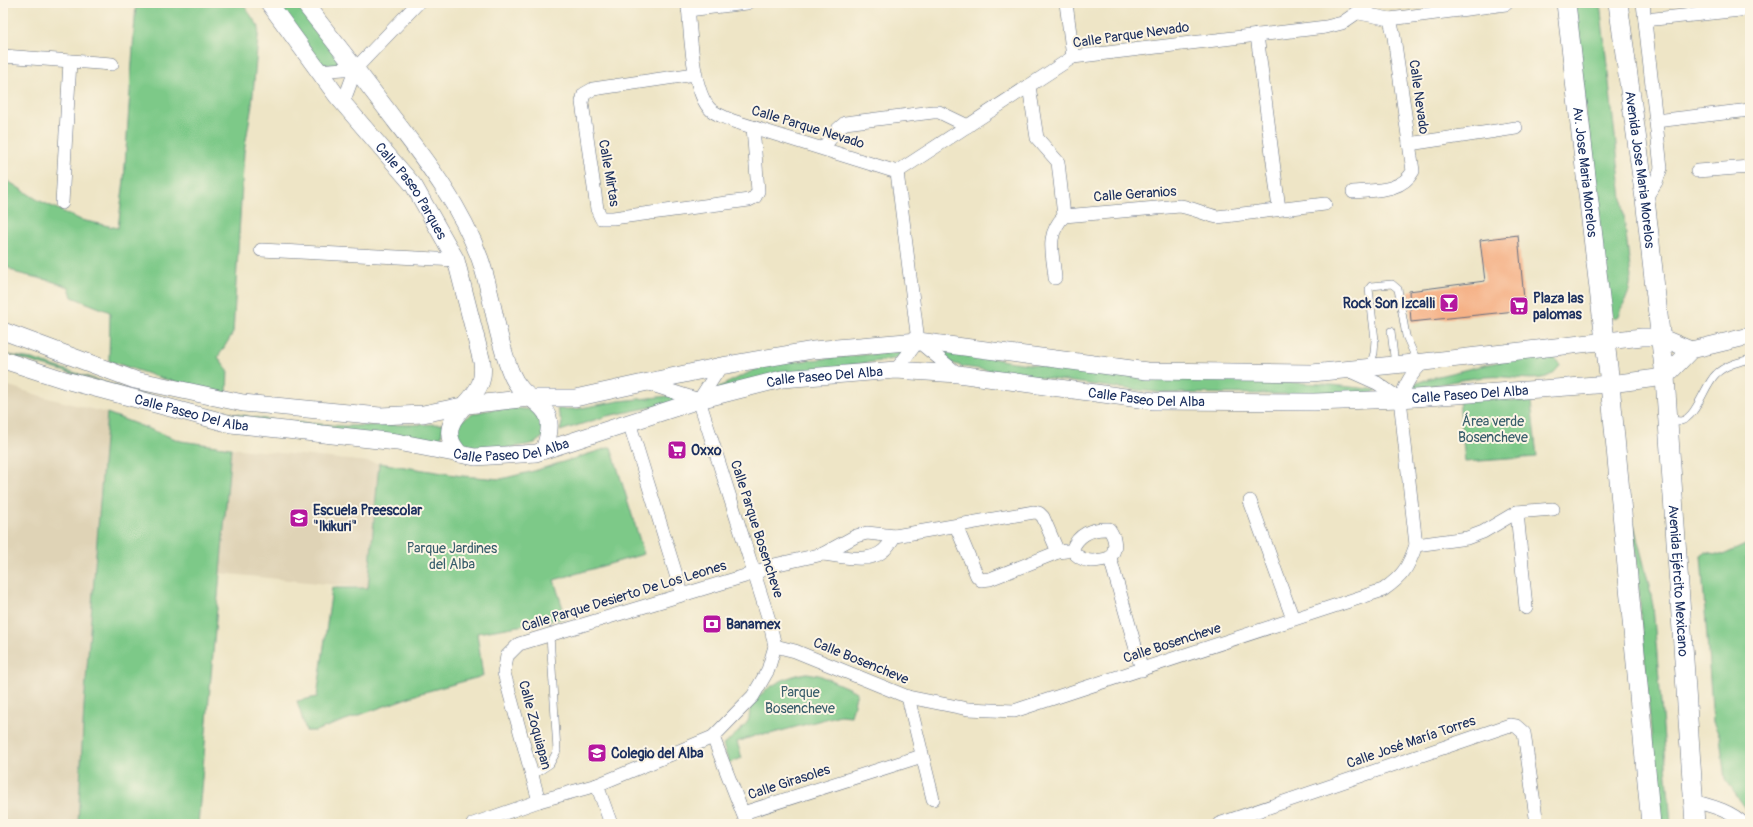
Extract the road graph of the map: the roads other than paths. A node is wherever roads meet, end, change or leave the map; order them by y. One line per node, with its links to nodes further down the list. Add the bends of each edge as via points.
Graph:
1 (269, 3): 23 (street, Calle Paseo Parques)
2 (304, 3): 22 (street, Calle Paseo Parques)
3 (418, 3): 22 (street)
4 (747, 3): 11 (street)
5 (1066, 3): 19 (street)
6 (1371, 3): 14 (street, Calle Parque Nevado)
7 (1566, 3): 50 (main road, Av. Jose Maria Morelos)
8 (1618, 3): 38 (main road, Avenida Jose Maria Morelos)
9 (1643, 3): 16 (street)
10 (1506, 4): 12 (street)
11 (688, 6): 24 (street)
12 (1456, 7): 15 (street)
13 (1750, 9): 16 (street)
14 (1359, 12): 15 (street); 17 (street, Calle Parque Nevado, via 1342,23 1326,27)
15 (1390, 20): 32 (street, Calle Nevado)
16 (1645, 20): 28 (street)
17 (1256, 35): 19 (street, Calle Parque Nevado); 41 (street)
18 (3, 56): 20 (street)
19 (1073, 57): 25 (street, Calle Parque Nevado)
20 (70, 61): 21 (street); 39 (street)
21 (112, 64)
22 (356, 68): 23 (street); 26 (street); 65 (street, Calle Paseo Parques, via 432,169 461,217 480,259 506,361 514,380)
23 (318, 71): 26 (street, Calle Paseo Parques)
24 (695, 74): 30 (street, Calle Parque Nevado, via 711,110); 30 (street, Calle Mirtas, via 593,89 584,94 582,102 597,209 601,218 749,200 755,197 758,191)
25 (1029, 86): 29 (street, Calle Parque Nevado); 42 (street, via 1036,138 1058,162)
26 (343, 103): 44 (street, Calle Paseo Parques, via 414,186)
27 (1750, 110): 28 (street)
28 (1656, 121): 38 (street, via 1661,168)
29 (968, 126): 33 (street, via 939,112 845,123); 36 (street, Calle Parque Nevado)
30 (752, 127): 33 (street, Calle Parque Nevado)
31 (1516, 128): 32 (street)
32 (1409, 144): 37 (street, Calle Nevado, via 1413,171 1409,179 1399,186)
33 (823, 148): 36 (street, Calle Parque Nevado)
34 (1750, 167): 35 (street)
35 (1697, 171)
36 (896, 172): 51 (street)
37 (1354, 192)
38 (1645, 199): 49 (main road, Avenida Jose Maria Morelos)
39 (62, 203)
40 (1325, 204): 41 (street, Calle Geranios)
41 (1279, 210): 42 (street, Calle Geranios, via 1217,217 1180,206)
42 (1064, 216): 45 (street, via 1055,226 1051,237)
43 (261, 250): 44 (street)
44 (456, 260): 68 (street, Calle Paseo Parques, via 483,373 480,385)
45 (1055, 278)
46 (1391, 331): 56 (lane)
47 (6, 334): 68 (street, Calle Paseo Del Alba, via 135,380 244,403 380,416 423,414)
48 (1750, 336): 52 (street)
49 (1660, 337): 50 (street, Calle Paseo Del Alba); 52 (street); 62 (main road, Avenida Ejército Mexicano)
50 (1605, 340): 55 (street, Calle Paseo Del Alba); 64 (main road)
51 (918, 341): 57 (street, Calle Paseo Del Alba, via 813,350); 59 (street, Calle Paseo Del Alba, via 1146,371 1312,373); 60 (street); 61 (street)
52 (1691, 350): 62 (street)
53 (1750, 359): 69 (lane, via 1716,373 1689,416 1681,421)
54 (3, 360): 72 (street, Calle Paseo Del Alba, via 65,380 231,424 397,442)
55 (1421, 363): 56 (street, Calle Paseo Del Alba); 58 (lane, via 1406,336 1396,286 1392,284 1371,286 1368,292 1375,340); 66 (street, Calle Bosencheve, via 1414,370)
56 (1395, 365): 58 (street, Calle Paseo Del Alba)
57 (721, 366): 63 (street, Calle Paseo Del Alba); 67 (street)
58 (1370, 367): 59 (street, Calle Paseo Del Alba)
59 (1347, 369): 66 (street, via 1377,383)
60 (896, 370): 61 (street, Calle Paseo Del Alba); 67 (street, Calle Paseo Del Alba, via 782,379)
61 (958, 374): 66 (street, Calle Paseo Del Alba, via 1154,401 1314,402)
62 (1665, 377): 64 (street, Calle Paseo Del Alba); 69 (main road, Avenida Ejército Mexicano)
63 (646, 383): 65 (street, Calle Paseo Del Alba, via 574,398); 67 (street)
64 (1610, 384): 66 (street, Calle Paseo Del Alba); 104 (main road)
65 (529, 398): 68 (street, Calle Paseo Del Alba); 71 (street, Calle Paseo Parques, via 540,404 547,412 550,435)
66 (1400, 399): 78 (street, Calle Bosencheve)
67 (699, 400): 70 (street, Calle Paseo Del Alba); 83 (street, Calle Parque Bosencheve)
68 (467, 405): 72 (street, Calle Paseo Parques, via 455,417 451,427 450,440)
69 (1667, 420): 98 (main road, Avenida Ejército Mexicano)
70 (629, 422): 71 (street, Calle Paseo Del Alba); 84 (street)
71 (544, 450): 72 (street, Calle Paseo Del Alba, via 536,453 475,457)
72 (459, 454)
73 (1250, 501): 86 (street)
74 (1553, 509): 75 (street)
75 (1517, 512): 78 (street, via 1483,532 1467,538); 85 (street)
76 (956, 526): 77 (street); 80 (street, via 1039,513); 80 (street, via 981,580 990,579)
77 (895, 536): 81 (street, via 867,533 856,536); 81 (street, via 883,551 874,556 863,558)
78 (1416, 545): 86 (street, Calle Bosencheve, via 1410,562 1398,579 1383,590)
79 (1072, 550): 80 (street); 82 (street, via 1077,558 1087,561); 82 (street, via 1081,536 1095,529 1109,529 1116,544)
80 (1058, 552)
81 (823, 554): 83 (street, Calle Parque Desierto De Los Leones, via 774,565)
82 (1110, 558): 90 (street)
83 (755, 573): 84 (street, Calle Parque Desierto De Los Leones); 88 (street, Calle Parque Bosencheve)
84 (682, 594): 87 (street, Calle Parque Desierto De Los Leones)
85 (1526, 608)
86 (1293, 619): 90 (street, Calle Bosencheve)
87 (550, 635): 89 (street, Calle Parque Desierto De Los Leones, via 519,644); 94 (lane, via 557,751 550,764)
88 (775, 646): 91 (street, Calle Bosencheve, via 795,651); 92 (street, via 768,670 752,696)
89 (507, 656): 94 (street, Calle Zoquiapan, via 504,673)
90 (1142, 670): 91 (street, Calle Bosencheve, via 1014,711 968,709)
91 (908, 697): 93 (street)
92 (713, 737): 95 (street); 99 (street, Calle Girasoles)
93 (922, 756): 96 (street); 99 (street, Calle Girasoles)
94 (532, 776): 97 (street, Calle Zoquiapan)
95 (597, 785): 97 (street); 101 (street)
96 (933, 799)
97 (539, 801): 100 (street)
98 (1693, 801): 105 (main road, Avenida Ejército Mexicano); 106 (street, via 1718,807)
99 (745, 819)
100 (473, 824)
101 (611, 824)
102 (1219, 824): 103 (street, Calle José María Torres, via 1510,725 1516,726 1524,733)
103 (1537, 824)
104 (1651, 824)
105 (1695, 824)
106 (1744, 824)

